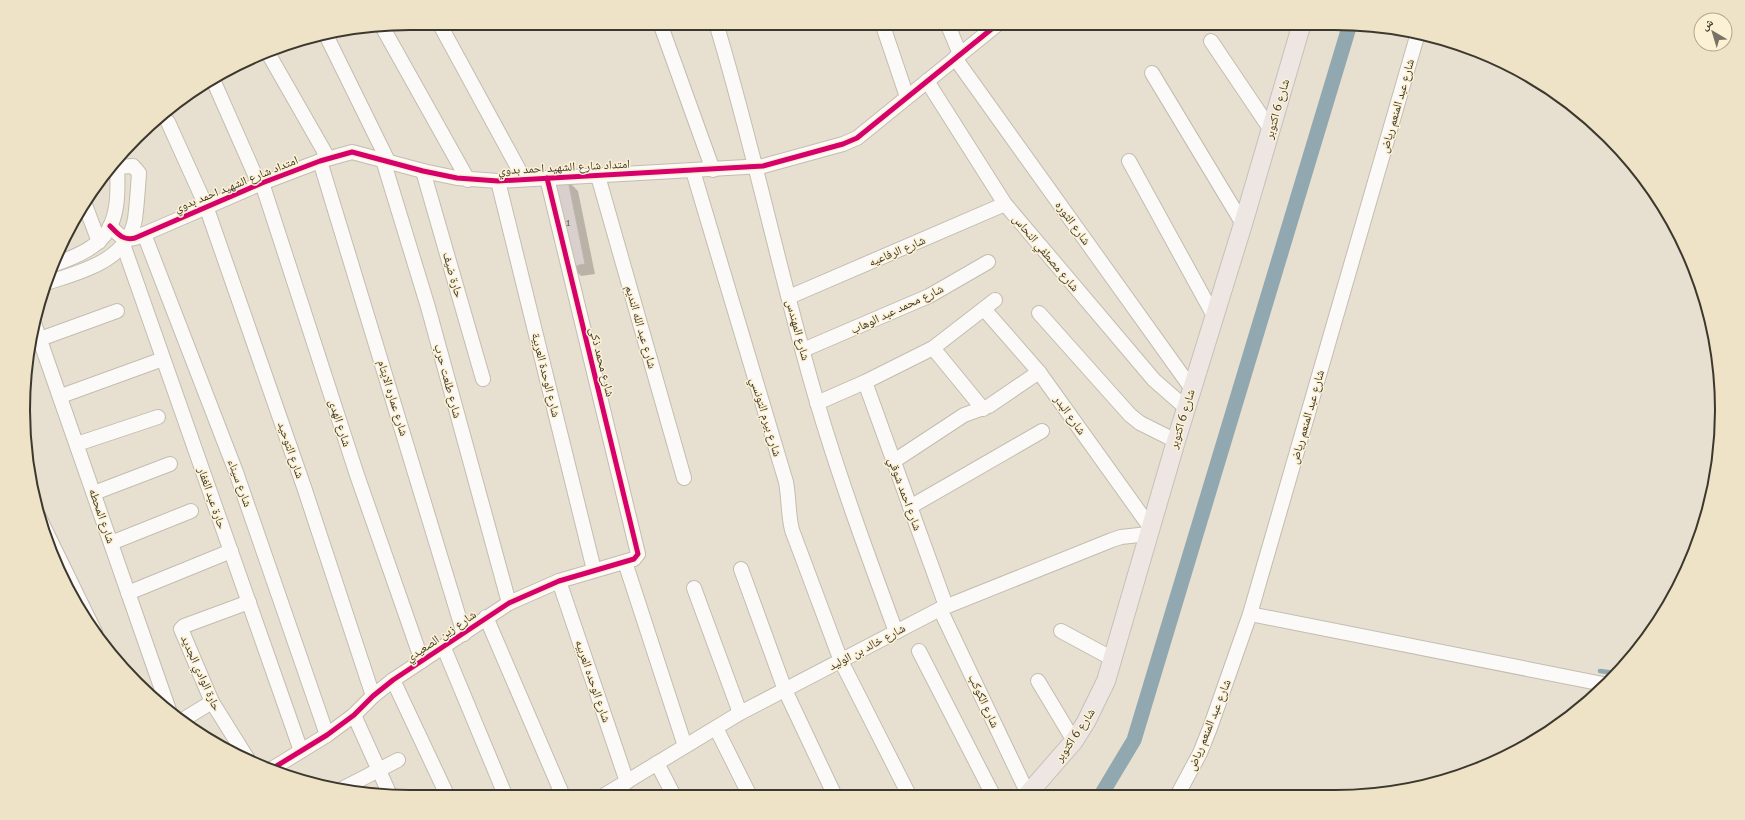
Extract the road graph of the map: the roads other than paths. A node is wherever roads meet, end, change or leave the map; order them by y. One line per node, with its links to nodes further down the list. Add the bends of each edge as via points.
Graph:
1 (443, 30): 31 (street)
2 (663, 30): 26 (street)
3 (718, 30): 24 (street, شارع المهندس)
4 (884, 30): 17 (street)
5 (949, 30): 12 (street, شارع الثوره)
6 (990, 30): 12 (street, امتداد شارع الشهيد احمد بدوي)
7 (1300, 30): 19 (main road, شارع 6 اكتوبر)
8 (385, 31): 32 (street)
9 (328, 39): 21 (street, شارع طلعت حرب)
10 (1416, 39): 86 (street, شارع عبد المنعم رياض)
11 (1211, 41): 19 (street)
12 (958, 56): 15 (street, امتداد شارع الشهيد احمد بدوي); 58 (street, شارع الثوره)
13 (270, 57): 20 (street, شارع عماره الايتام)
14 (1152, 73): 38 (street)
15 (927, 81): 17 (street, امتداد شارع الشهيد احمد بدوي); 35 (street, شارع مصطفي النحاس)
16 (215, 84): 34 (street, شارع الهدى)
17 (907, 97): 24 (street, امتداد شارع الشهيد احمد بدوي, via 863,135 851,141 770,165)
18 (168, 122): 36 (street, شارع التوحيد)
19 (1271, 130): 38 (main road, شارع 6 اكتوبر)
20 (324, 160): 21 (street, امتداد شارع الشهيد احمد بدوي, via 352,152); 34 (street, امتداد شارع الشهيد احمد بدوي); 90 (street, شارع عماره الايتام)
21 (386, 160): 27 (street, امتداد شارع الشهيد احمد بدوي); 84 (street, شارع طلعت حرب)
22 (1129, 161): 49 (street)
23 (119, 166): 42 (street, via 133,166 139,173 135,220)
24 (756, 166): 26 (street, امتداد شارع الشهيد احمد بدوي); 46 (street, شارع المهندس)
25 (117, 168): 39 (street, via 117,203)
26 (713, 170): 28 (street, امتداد شارع الشهيد احمد بدوي)
27 (423, 171): 32 (street, امتداد شارع الشهيد احمد بدوي); 56 (street, حارة ضيف)
28 (693, 171): 29 (street, امتداد شارع الشهيد احمد بدوي); 95 (street, شارع بيرم التونسي, via 786,482 792,530)
29 (598, 176): 30 (street, امتداد شارع الشهيد احمد بدوي); 69 (street, شارع عبد الله النديم)
30 (546, 178): 31 (street, امتداد شارع الشهيد احمد بدوي); 75 (street, شارع محمد ذكى)
31 (524, 179): 33 (street, امتداد شارع الشهيد احمد بدوي)
32 (468, 180): 33 (street, امتداد شارع الشهيد احمد بدوي)
33 (498, 181): 79 (street, شارع الوحدة العربية)
34 (260, 183): 36 (street, امتداد شارع الشهيد احمد بدوي); 94 (street, شارع الهدى)
35 (1005, 204): 46 (street, شارع الرفاعيه); 61 (street, شارع مصطفي النحاس, via 1154,380)
36 (206, 206): 40 (street, امتداد شارع الشهيد احمد بدوي); 100 (street, شارع التوحيد, via 304,487)
37 (87, 210): 41 (street)
38 (1243, 224): 49 (main road, شارع 6 اكتوبر)
39 (110, 226): 41 (street); 42 (street)
40 (144, 234): 42 (street, امتداد شارع الشهيد احمد بدوي); 107 (street, شارع سيناء, via 236,472)
41 (99, 242): 43 (street, via 88,250)
42 (125, 242): 45 (street, via 110,257 94,267); 54 (street, حارة عبد الغفار)
43 (61, 261)
44 (988, 262): 53 (street, شارع محمد عبد الوهاب, via 929,296)
45 (53, 281)
46 (789, 297): 53 (street, شارع المهندس)
47 (117, 310): 51 (street)
48 (1039, 313): 65 (street, via 1130,415 1140,423)
49 (1214, 316): 58 (main road, شارع 6 اكتوبر)
50 (38, 333): 51 (street, شارع المحطه)
51 (40, 339): 59 (street, شارع المحطه)
52 (933, 348): 55 (street, شارع البدر, via 990,304); 57 (street); 62 (street)
53 (803, 350): 60 (street, شارع المهندس)
54 (163, 359): 59 (street); 76 (street, حارة عبد الغفار)
55 (1039, 372): 62 (street); 73 (street, شارع البدر)
56 (483, 379)
57 (865, 382): 60 (street); 67 (street, شارع احمد شوقي)
58 (1192, 389): 61 (main road, شارع 6 اكتوبر)
59 (61, 396): 66 (street, شارع المحطه)
60 (817, 403): 89 (street, شارع المهندس, via 854,517)
61 (1186, 408): 65 (main road, شارع 6 اكتوبر)
62 (983, 409): 67 (street, via 964,415)
63 (158, 418): 66 (street)
64 (1042, 431): 71 (street)
65 (1176, 441): 73 (main road, شارع 6 اكتوبر)
66 (77, 444): 70 (street, شارع المحطه)
67 (894, 461): 71 (street, شارع احمد شوقي)
68 (170, 464): 70 (street)
69 (684, 478)
70 (94, 493): 74 (street, شارع المحطه)
71 (910, 507): 85 (street, شارع احمد شوقي)
72 (191, 511): 74 (street)
73 (1149, 530): 85 (street, شارع خالد بن الوليد, via 1112,540); 93 (main road, شارع 6 اكتوبر)
74 (111, 543): 82 (street, شارع المحطه)
75 (638, 550): 77 (street, شارع زين الصعيدي, via 637,557)
76 (230, 551): 82 (street); 83 (street, حارة عبد الغفار)
77 (625, 562): 79 (street, شارع زين الصعيدي); 109 (street)
78 (741, 569): 99 (street)
79 (594, 570): 80 (street, شارع زين الصعيدي)
80 (558, 581): 84 (street, شارع زين الصعيدي); 116 (street, شارع الوحده العربيه)
81 (694, 588): 103 (street)
82 (128, 593): 101 (street, شارع المحطه)
83 (249, 602): 102 (street, حارة الوادي الجديد, via 181,629); 111 (street, حارة عبد الغفار)
84 (509, 603): 87 (street, شارع زين الصعيدي)
85 (943, 607): 89 (street, شارع خالد بن الوليد); 128 (street, شارع الكوكب)
86 (1250, 614): 98 (street); 130 (street, شارع عبد المنعم رياض, via 1210,728)
87 (486, 617): 90 (street, شارع زين الصعيدي); 121 (street)
88 (1061, 631): 93 (street)
89 (896, 632): 95 (street, شارع خالد بن الوليد)
90 (464, 634): 91 (street, شارع زين الصعيدي)
91 (444, 648): 94 (street, شارع زين الصعيدي); 120 (street)
92 (919, 651): 127 (street)
93 (1113, 659): 108 (main road, شارع 6 اكتوبر, via 1097,702)
94 (422, 661): 96 (street, شارع زين الصعيدي)
95 (841, 661): 99 (street, شارع خالد بن الوليد); 126 (street, شارع بيرم التونسي)
96 (393, 680): 100 (street, شارع زين الصعيدي); 119 (street)
97 (1038, 681): 108 (street)
98 (1599, 683)
99 (784, 690): 103 (street, شارع خالد بن الوليد); 125 (street)
100 (373, 696): 104 (street, شارع زين الصعيدي)
101 (166, 701)
102 (212, 702): 105 (street); 110 (street, حارة الوادي الجديد)
103 (740, 713): 106 (street, شارع خالد بن الوليد)
104 (354, 715): 107 (street, شارع زين الصعيدي); 115 (street)
105 (187, 717)
106 (716, 728): 109 (street, شارع خالد بن الوليد); 124 (street)
107 (327, 735): 111 (street, شارع زين الصعيدي)
108 (1074, 741): 129 (main road, شارع 6 اكتوبر)
109 (684, 746): 113 (street, شارع خالد بن الوليد)
110 (243, 751)
111 (301, 752): 114 (street, شارع زين الصعيدي)
112 (398, 760): 115 (street)
113 (657, 763): 116 (street, شارع خالد بن الوليد); 123 (street)
114 (277, 766)
115 (379, 770): 117 (street); 118 (street)
116 (627, 782): 122 (street, شارع خالد بن الوليد)
117 (349, 785)
118 (387, 789)
119 (445, 790)
120 (503, 790)
121 (559, 790)
122 (615, 790)
123 (671, 790)
124 (747, 790)
125 (832, 790)
126 (907, 790)
127 (990, 790)
128 (1025, 790)
129 (1031, 790)
130 (1180, 790)

